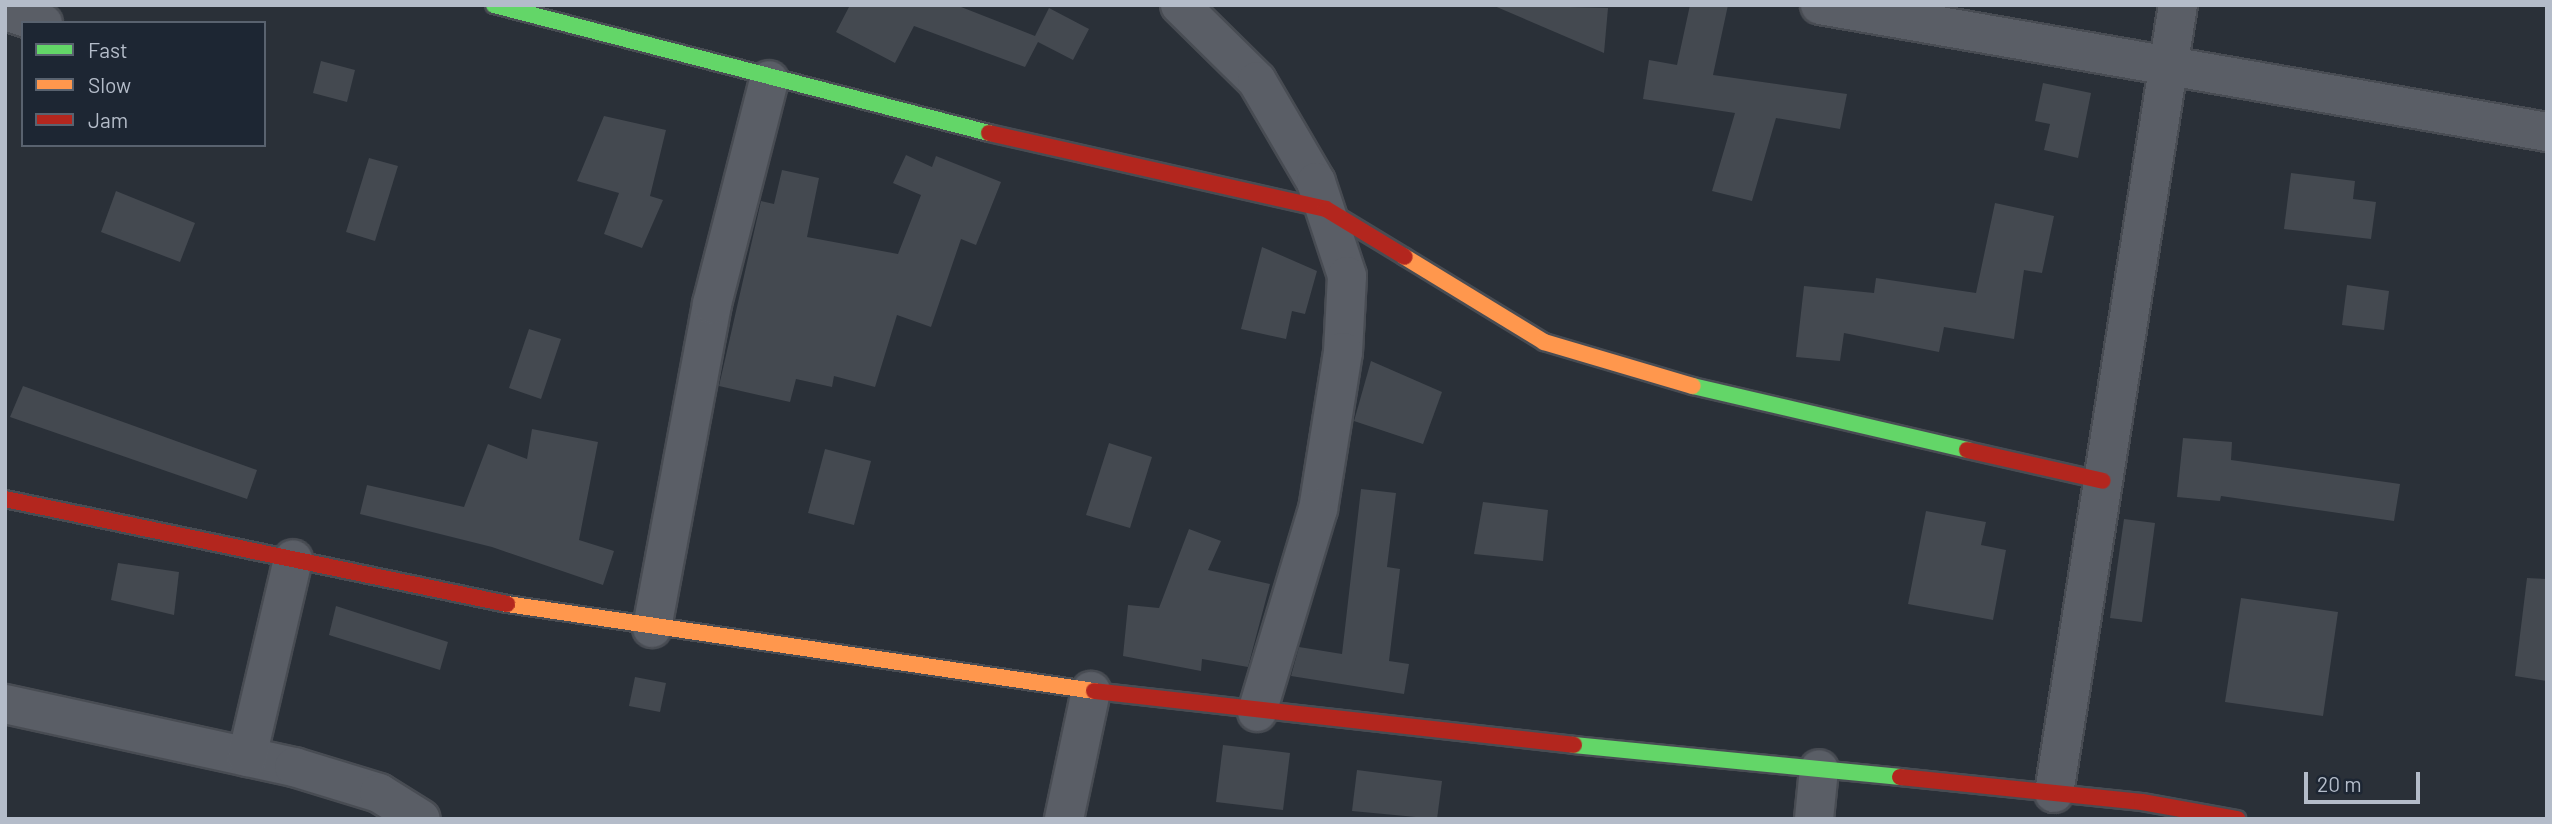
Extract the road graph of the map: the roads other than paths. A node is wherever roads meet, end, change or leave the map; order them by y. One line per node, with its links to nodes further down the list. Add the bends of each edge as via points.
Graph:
1 (494, 5): 8 (main road)
2 (1180, 5): 10 (street, via 1257,81)
3 (1821, 5): 7 (street)
4 (2178, 5): 7 (street)
5 (5, 11): 6 (street)
6 (37, 21)
7 (2169, 64): 9 (street); 11 (street)
8 (769, 80): 10 (main road, via 1279,203); 14 (street, via 712,304)
9 (2547, 132)
10 (1326, 209): 11 (main road, via 1544,342 1623,370); 17 (street, via 1347,276 1343,352 1318,509)
11 (2103, 481): 20 (street)
12 (5, 499): 13 (main road)
13 (293, 559): 14 (main road, via 446,594); 18 (street)
14 (652, 628): 15 (main road)
15 (1091, 691): 17 (main road); 22 (street)
16 (5, 704): 18 (street)
17 (1257, 712): 19 (main road)
18 (247, 757): 21 (street, via 379,793)
19 (1819, 769): 20 (main road); 23 (street)
20 (2054, 793): 24 (main road)
21 (421, 819)
22 (1064, 819)
23 (1814, 819)
24 (2237, 819)

